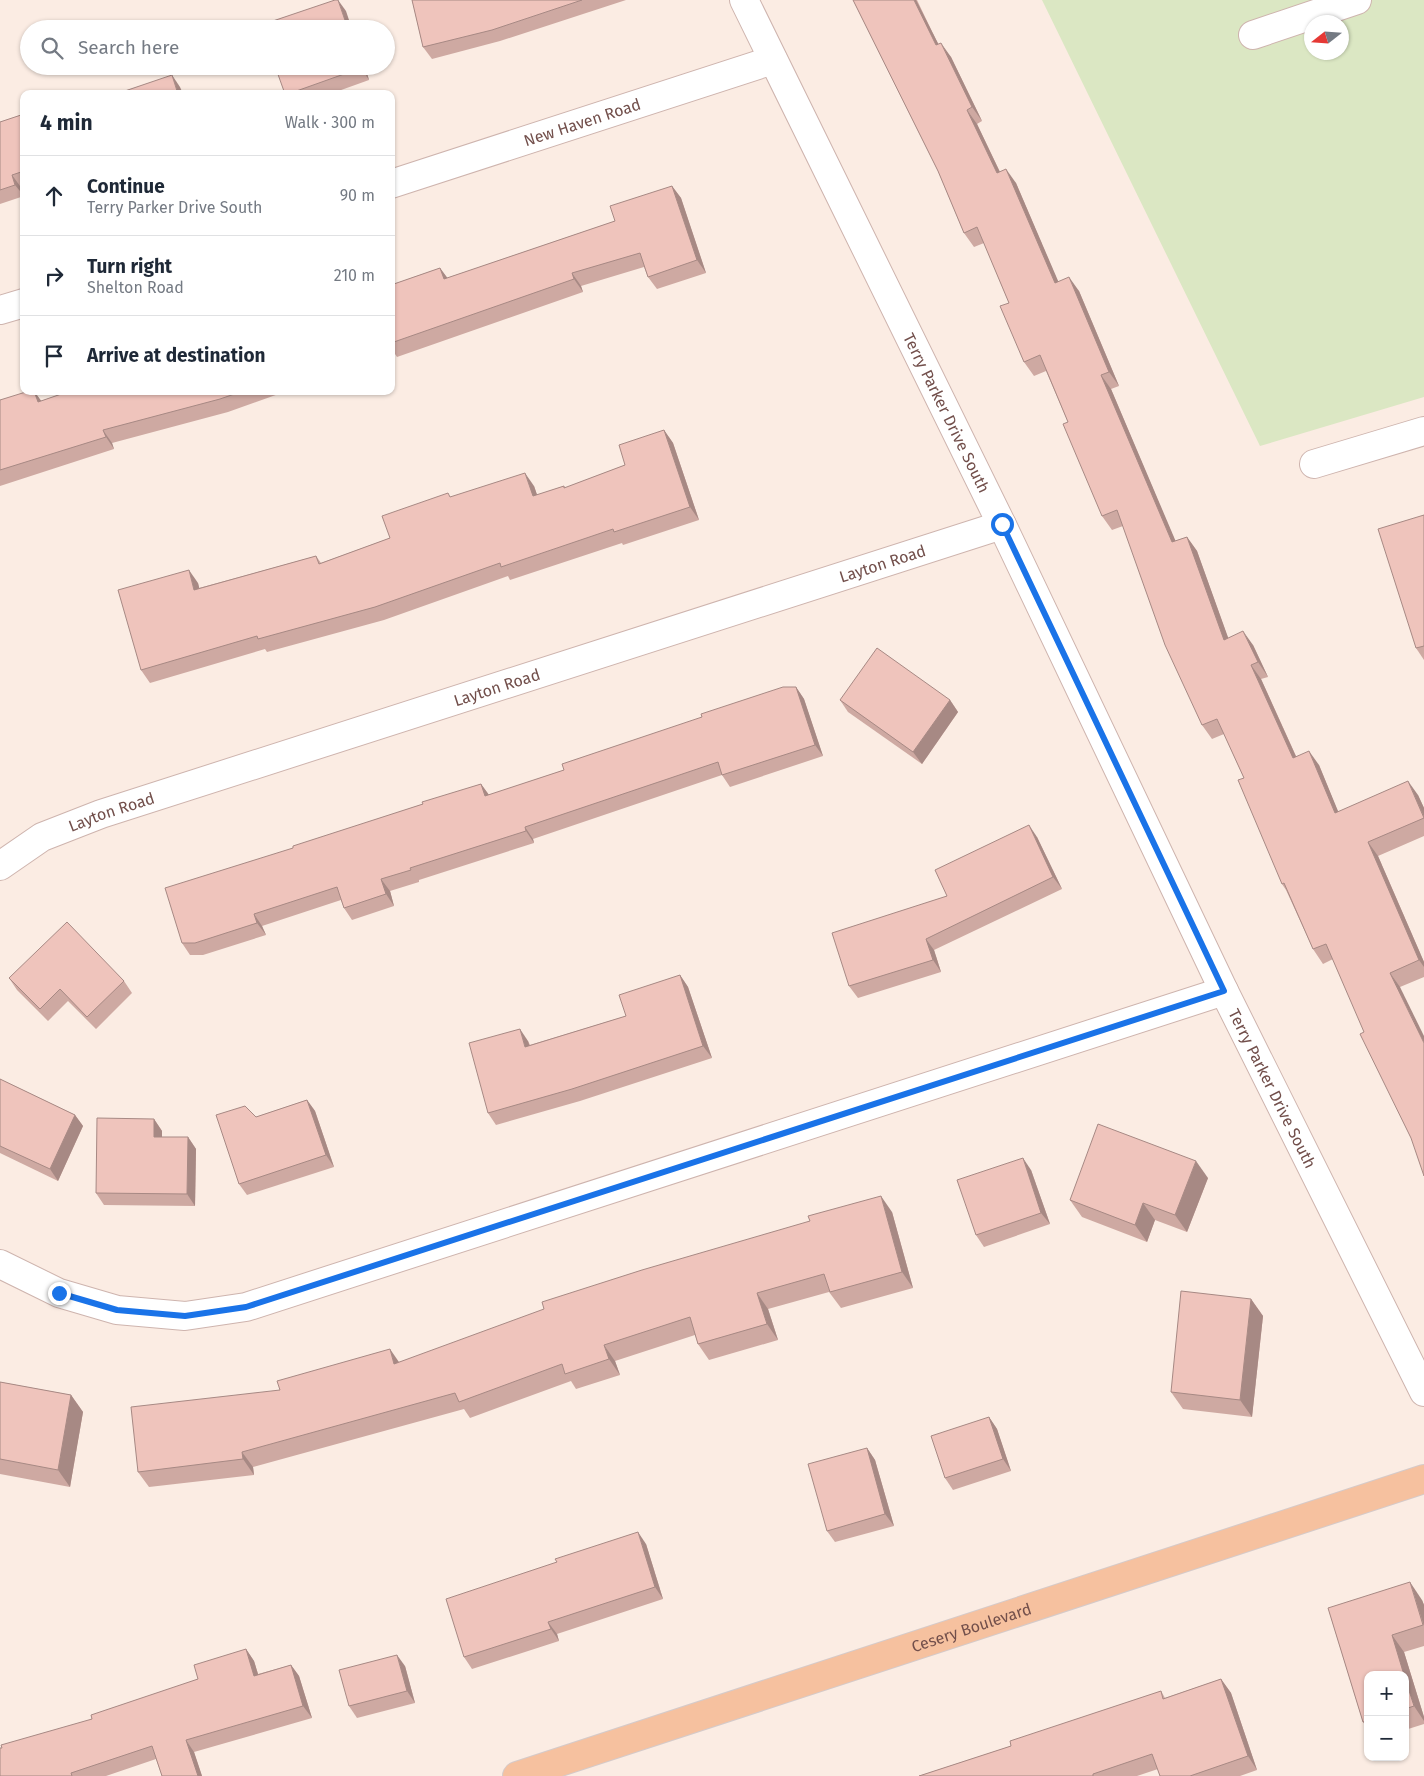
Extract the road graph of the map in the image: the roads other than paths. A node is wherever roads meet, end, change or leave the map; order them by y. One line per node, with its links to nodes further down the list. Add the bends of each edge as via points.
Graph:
1 (744, 0): 4 (street, Terry Parker Drive South)
2 (1357, 0): 3 (street)
3 (1252, 35)
4 (773, 60): 5 (street, New Haven Road); 10 (street, Terry Parker Drive South)
5 (395, 183)
6 (20, 304): 7 (street)
7 (0, 310)
8 (1424, 432): 9 (street)
9 (1314, 464)
10 (1002, 524): 11 (street, Layton Road, via 101,814 42,837); 12 (street, Terry Parker Drive South)
11 (0, 866)
12 (1224, 991): 13 (street, via 246,1307 185,1316 117,1310 59,1293); 14 (street, Terry Parker Drive South)
13 (0, 1264)
14 (1424, 1392)
15 (1424, 1479): 16 (main road, Cesery Boulevard)
16 (518, 1776)

